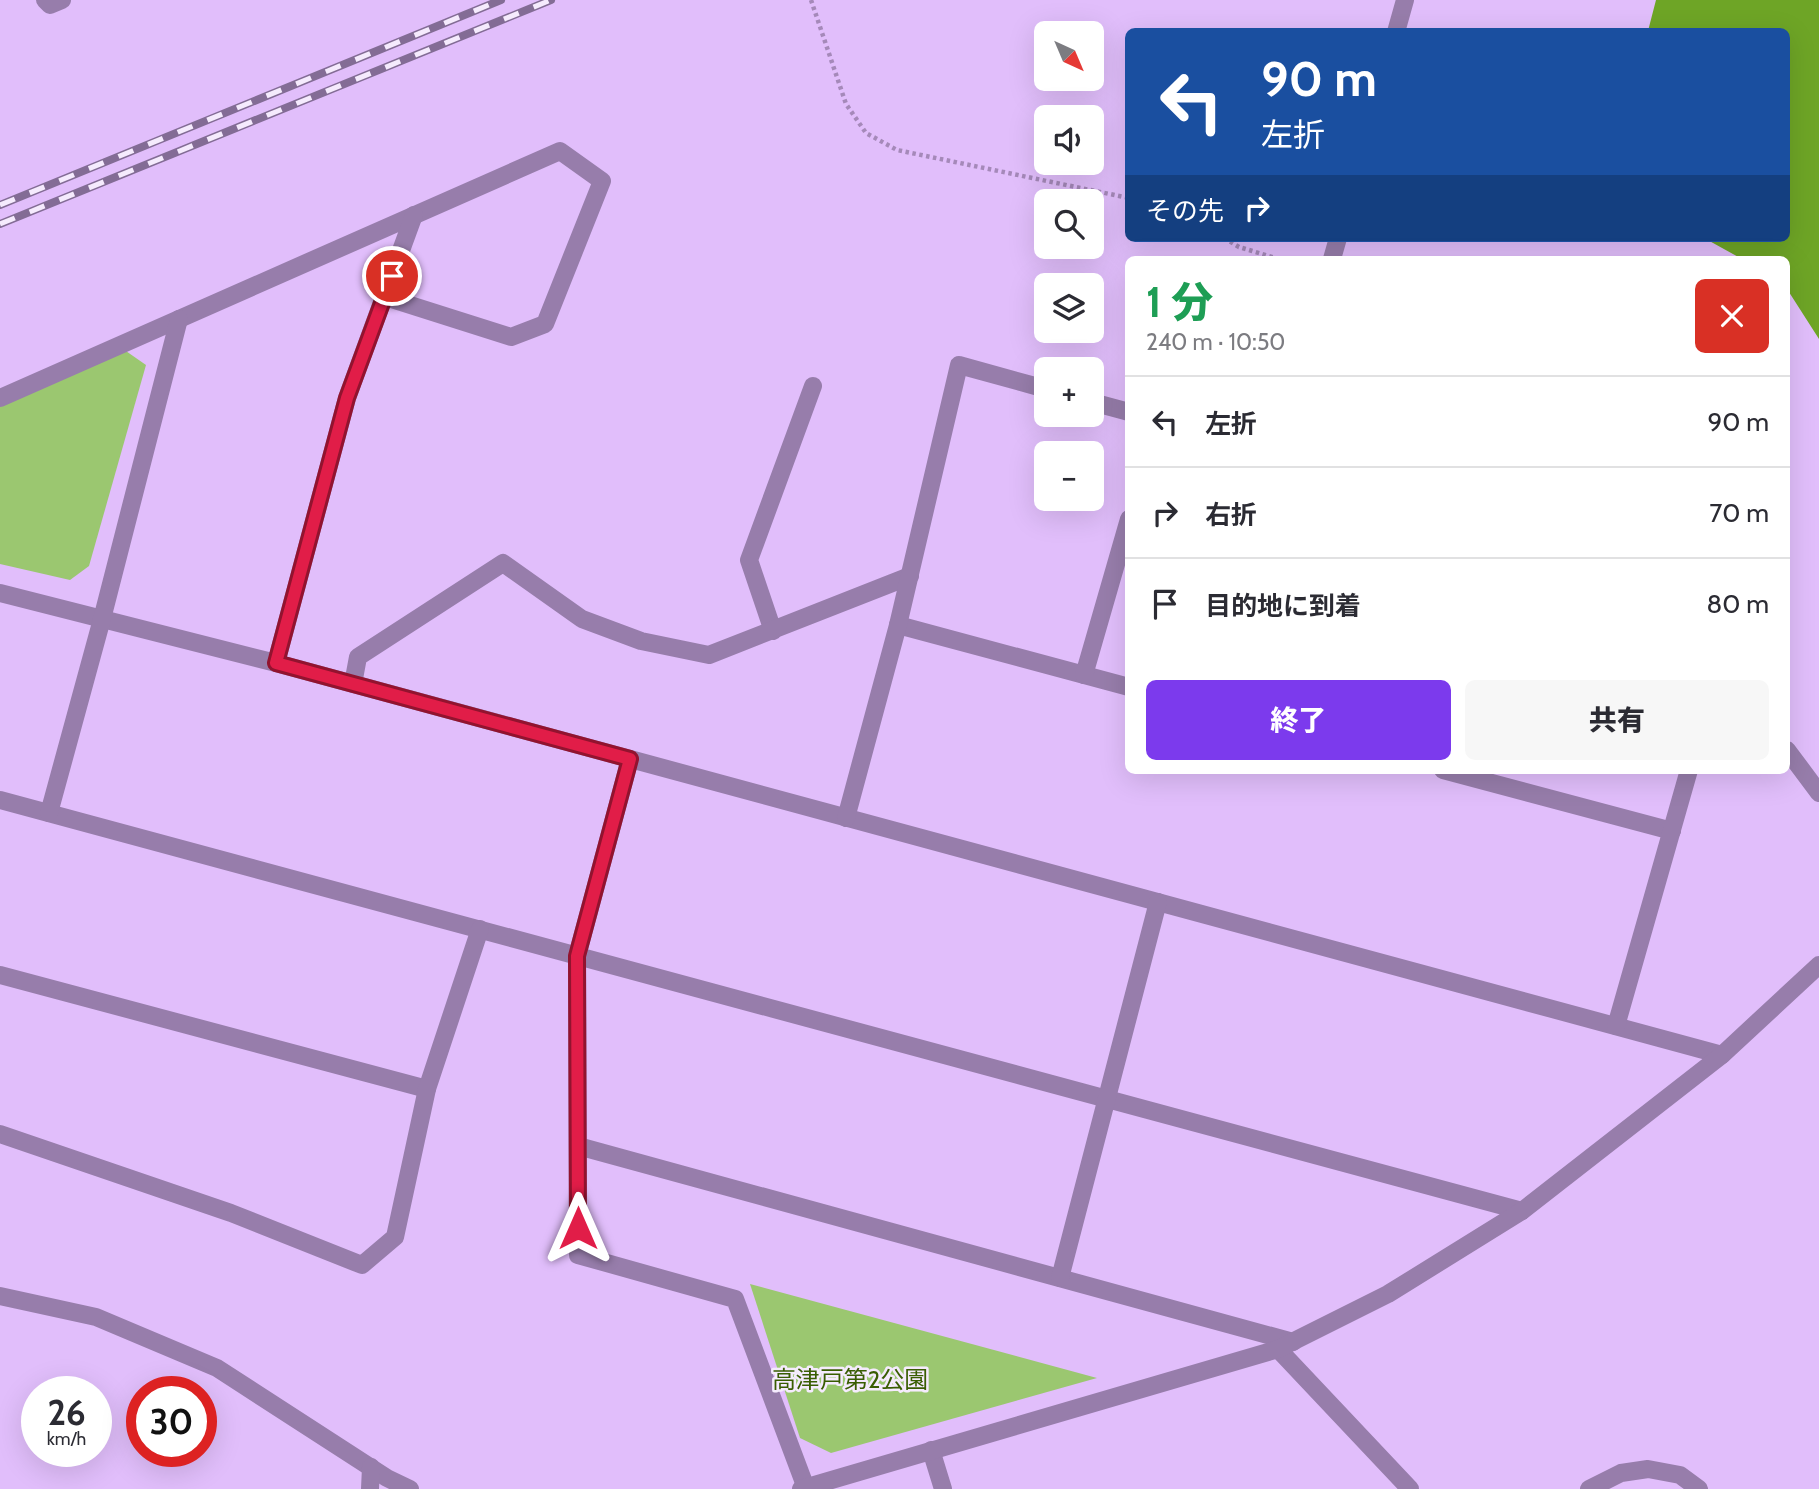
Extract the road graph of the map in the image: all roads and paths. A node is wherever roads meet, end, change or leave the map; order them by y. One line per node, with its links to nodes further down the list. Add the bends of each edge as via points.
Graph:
1 (45, 0): 2 (street, via 50,5)
2 (62, 0)
3 (811, 0): 6 (path, via 846,104 866,133 897,150)
4 (1405, 0): 5 (street)
5 (1397, 28)
6 (1125, 197)
7 (414, 215): 10 (street); 10 (street, via 560,151 601,180 545,324 511,337); 11 (street)
8 (1231, 242): 9 (path)
9 (1269, 256)
10 (385, 296): 23 (street, via 347,398)
11 (179, 319): 14 (street); 20 (street)
12 (813, 386): 22 (street, via 749,560)
13 (1034, 386): 18 (street, via 959,365)
14 (0, 398)
15 (1104, 405): 16 (street)
16 (1125, 411)
17 (1125, 533): 24 (street)
18 (910, 576): 21 (street); 22 (street)
19 (0, 593): 20 (street)
20 (102, 619): 23 (street); 33 (street)
21 (898, 625): 24 (street); 34 (street)
22 (773, 631): 25 (street, via 709,655 641,641 582,619 503,563 358,657)
23 (276, 663): 25 (street)
24 (1084, 675): 26 (street)
25 (353, 684): 28 (street)
26 (1125, 686)
27 (1790, 754): 31 (street)
28 (630, 759): 34 (street); 38 (street)
29 (1458, 774): 35 (street)
30 (1688, 774): 35 (street)
31 (1819, 793)
32 (0, 800): 33 (street)
33 (49, 813): 37 (street)
34 (846, 818): 36 (street)
35 (1672, 831): 41 (street)
36 (1158, 902): 41 (street); 44 (street)
37 (480, 929): 38 (street); 43 (street)
38 (577, 956): 44 (street); 46 (street)
39 (1819, 965): 42 (street)
40 (0, 975): 43 (street)
41 (1616, 1026): 42 (street)
42 (1722, 1055): 47 (street)
43 (427, 1089): 45 (street, via 395,1237 362,1265 231,1213)
44 (1107, 1099): 47 (street); 48 (street)
45 (0, 1134)
46 (578, 1146): 48 (street); 53 (street, via 578,1255 735,1299)
47 (1522, 1211): 50 (street, via 1388,1294)
48 (1060, 1278): 50 (street)
49 (0, 1296): 52 (street, via 96,1317 217,1368)
50 (1285, 1345): 51 (street); 57 (street)
51 (931, 1450): 53 (street); 56 (street)
52 (371, 1467): 54 (street); 55 (street)
53 (804, 1488)
54 (370, 1489)
55 (410, 1489)
56 (943, 1489)
57 (1410, 1489)
58 (1589, 1489): 59 (street, via 1621,1473 1648,1469 1680,1475)
59 (1699, 1489)

